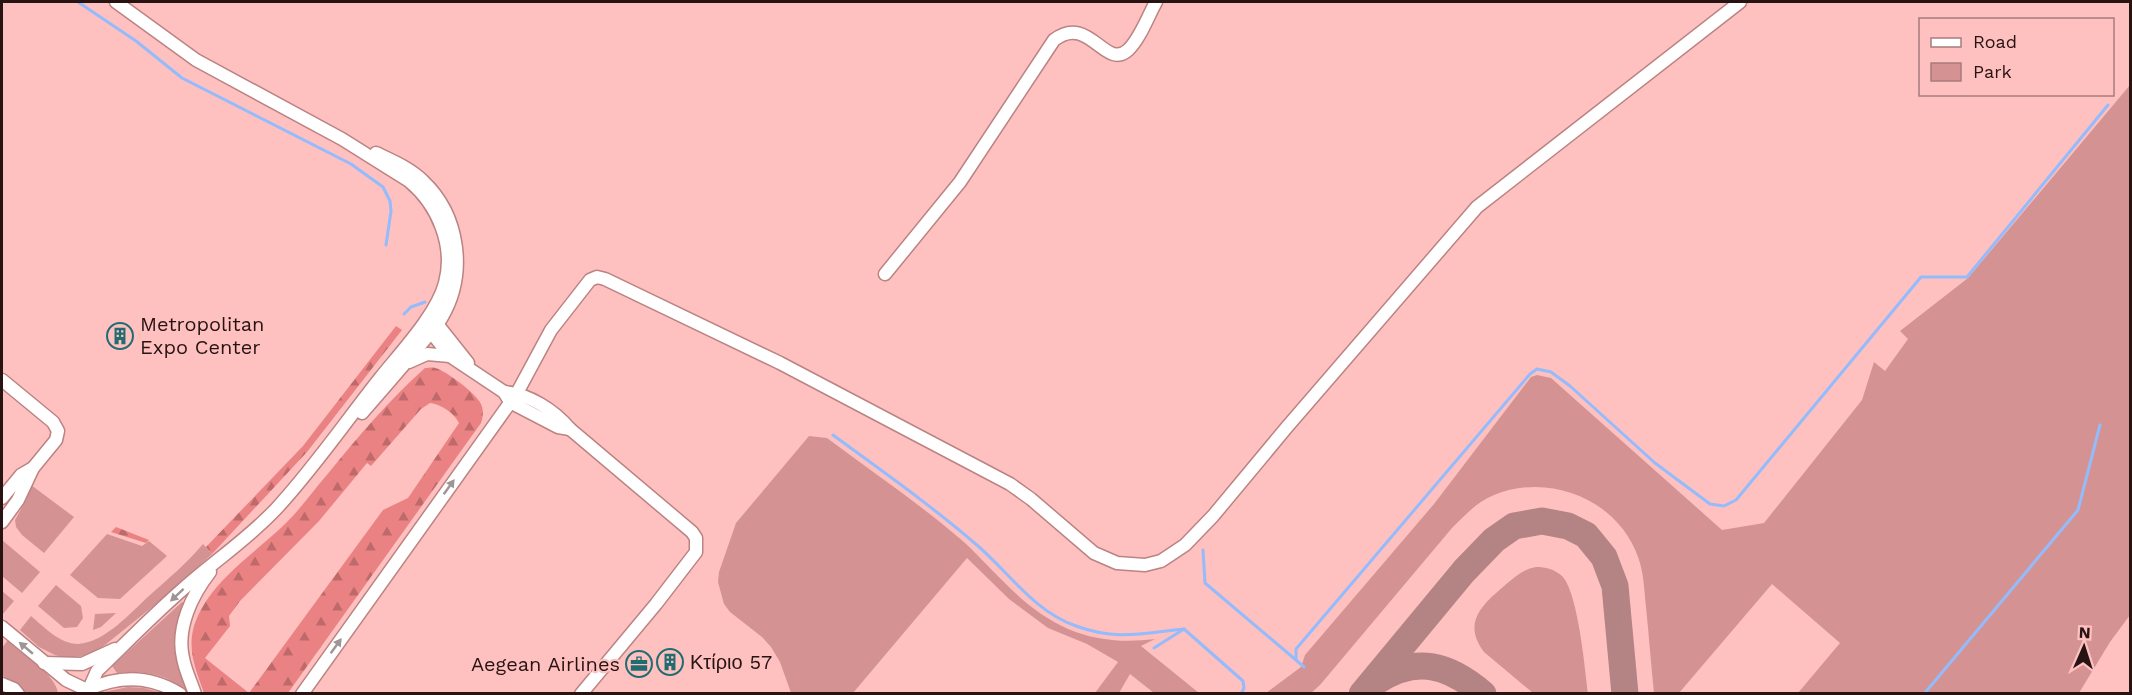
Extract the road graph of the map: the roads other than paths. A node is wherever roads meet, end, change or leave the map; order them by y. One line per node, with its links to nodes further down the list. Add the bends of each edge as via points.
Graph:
1 (116, 2): 5 (street, via 196,60 414,173 446,213 456,250 455,282 447,307)
2 (1156, 2): 4 (street, via 1123,54 1110,53 1078,32 1067,32 1054,40 960,182)
3 (1740, 2): 10 (street, via 1477,207 1214,516 1185,545 1161,561 1136,566 1094,553 1010,484 780,363 605,279 590,280 550,330)
4 (885, 274)
5 (429, 325): 6 (street); 7 (street); 8 (street); 11 (street)
6 (450, 356): 7 (street, via 427,354); 8 (street)
7 (403, 366): 11 (street, via 336,445)
8 (480, 375): 10 (street)
9 (2, 380): 12 (street, via 58,430 56,440)
10 (510, 396): 25 (street, one-way to 10); 26 (street, via 526,396 562,419 692,532 697,545 696,552 656,604)
11 (322, 456): 15 (street, via 274,511)
12 (33, 468): 13 (street, via 21,475); 14 (street)
13 (2, 498)
14 (2, 522)
15 (221, 557): 17 (street, one-way to 17); 24 (street, via 198,590 182,632 182,657)
16 (2, 627): 18 (street, one-way to 16)
17 (122, 648): 18 (street, via 81,664); 20 (street, via 97,671)
18 (44, 663): 20 (street)
19 (2, 686): 21 (street); 22 (street)
20 (86, 691): 23 (street, via 108,681 130,678 153,681)
21 (8, 693)
22 (18, 693)
23 (180, 693)
24 (195, 693)
25 (302, 693)
26 (581, 693)

